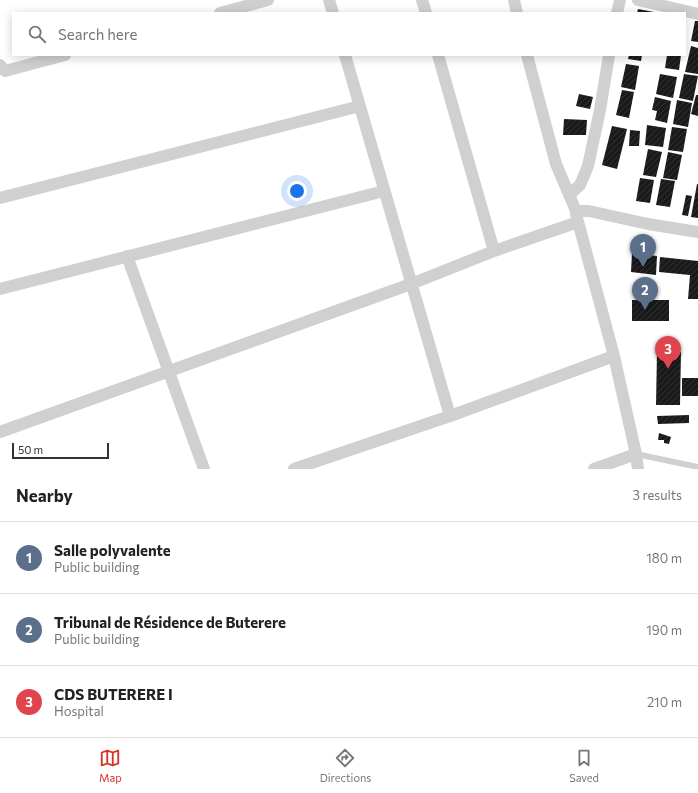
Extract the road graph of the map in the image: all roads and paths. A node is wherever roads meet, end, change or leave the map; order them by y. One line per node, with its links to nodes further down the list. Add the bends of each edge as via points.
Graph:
1 (268, 0): 7 (street)
2 (329, 0): 8 (street)
3 (422, 0): 9 (street)
4 (514, 0): 10 (street)
5 (620, 0): 11 (street)
6 (638, 0): 12 (street)
7 (224, 12)
8 (333, 12)
9 (426, 12)
10 (517, 12)
11 (617, 12)
12 (698, 14)
13 (60, 56): 18 (street)
14 (345, 56): 19 (street)
15 (438, 56): 25 (street)
16 (528, 56): 21 (street, via 556,164)
17 (609, 56): 21 (street, via 588,166 580,185)
18 (2, 69)
19 (360, 106): 20 (street); 22 (street)
20 (384, 191): 26 (street); 27 (street)
21 (569, 195): 23 (street)
22 (0, 198)
23 (577, 216): 24 (street, via 589,211); 25 (street); 29 (street)
24 (698, 232)
25 (494, 251): 27 (street)
26 (127, 256): 28 (street); 30 (street)
27 (411, 284): 30 (street); 31 (street)
28 (0, 289)
29 (614, 356): 31 (street); 33 (street)
30 (169, 371): 32 (street); 35 (street)
31 (450, 416): 36 (street)
32 (0, 432)
33 (636, 454): 34 (lane); 37 (street); 38 (street)
34 (698, 467)
35 (204, 469)
36 (294, 469)
37 (594, 469)
38 (638, 469)

